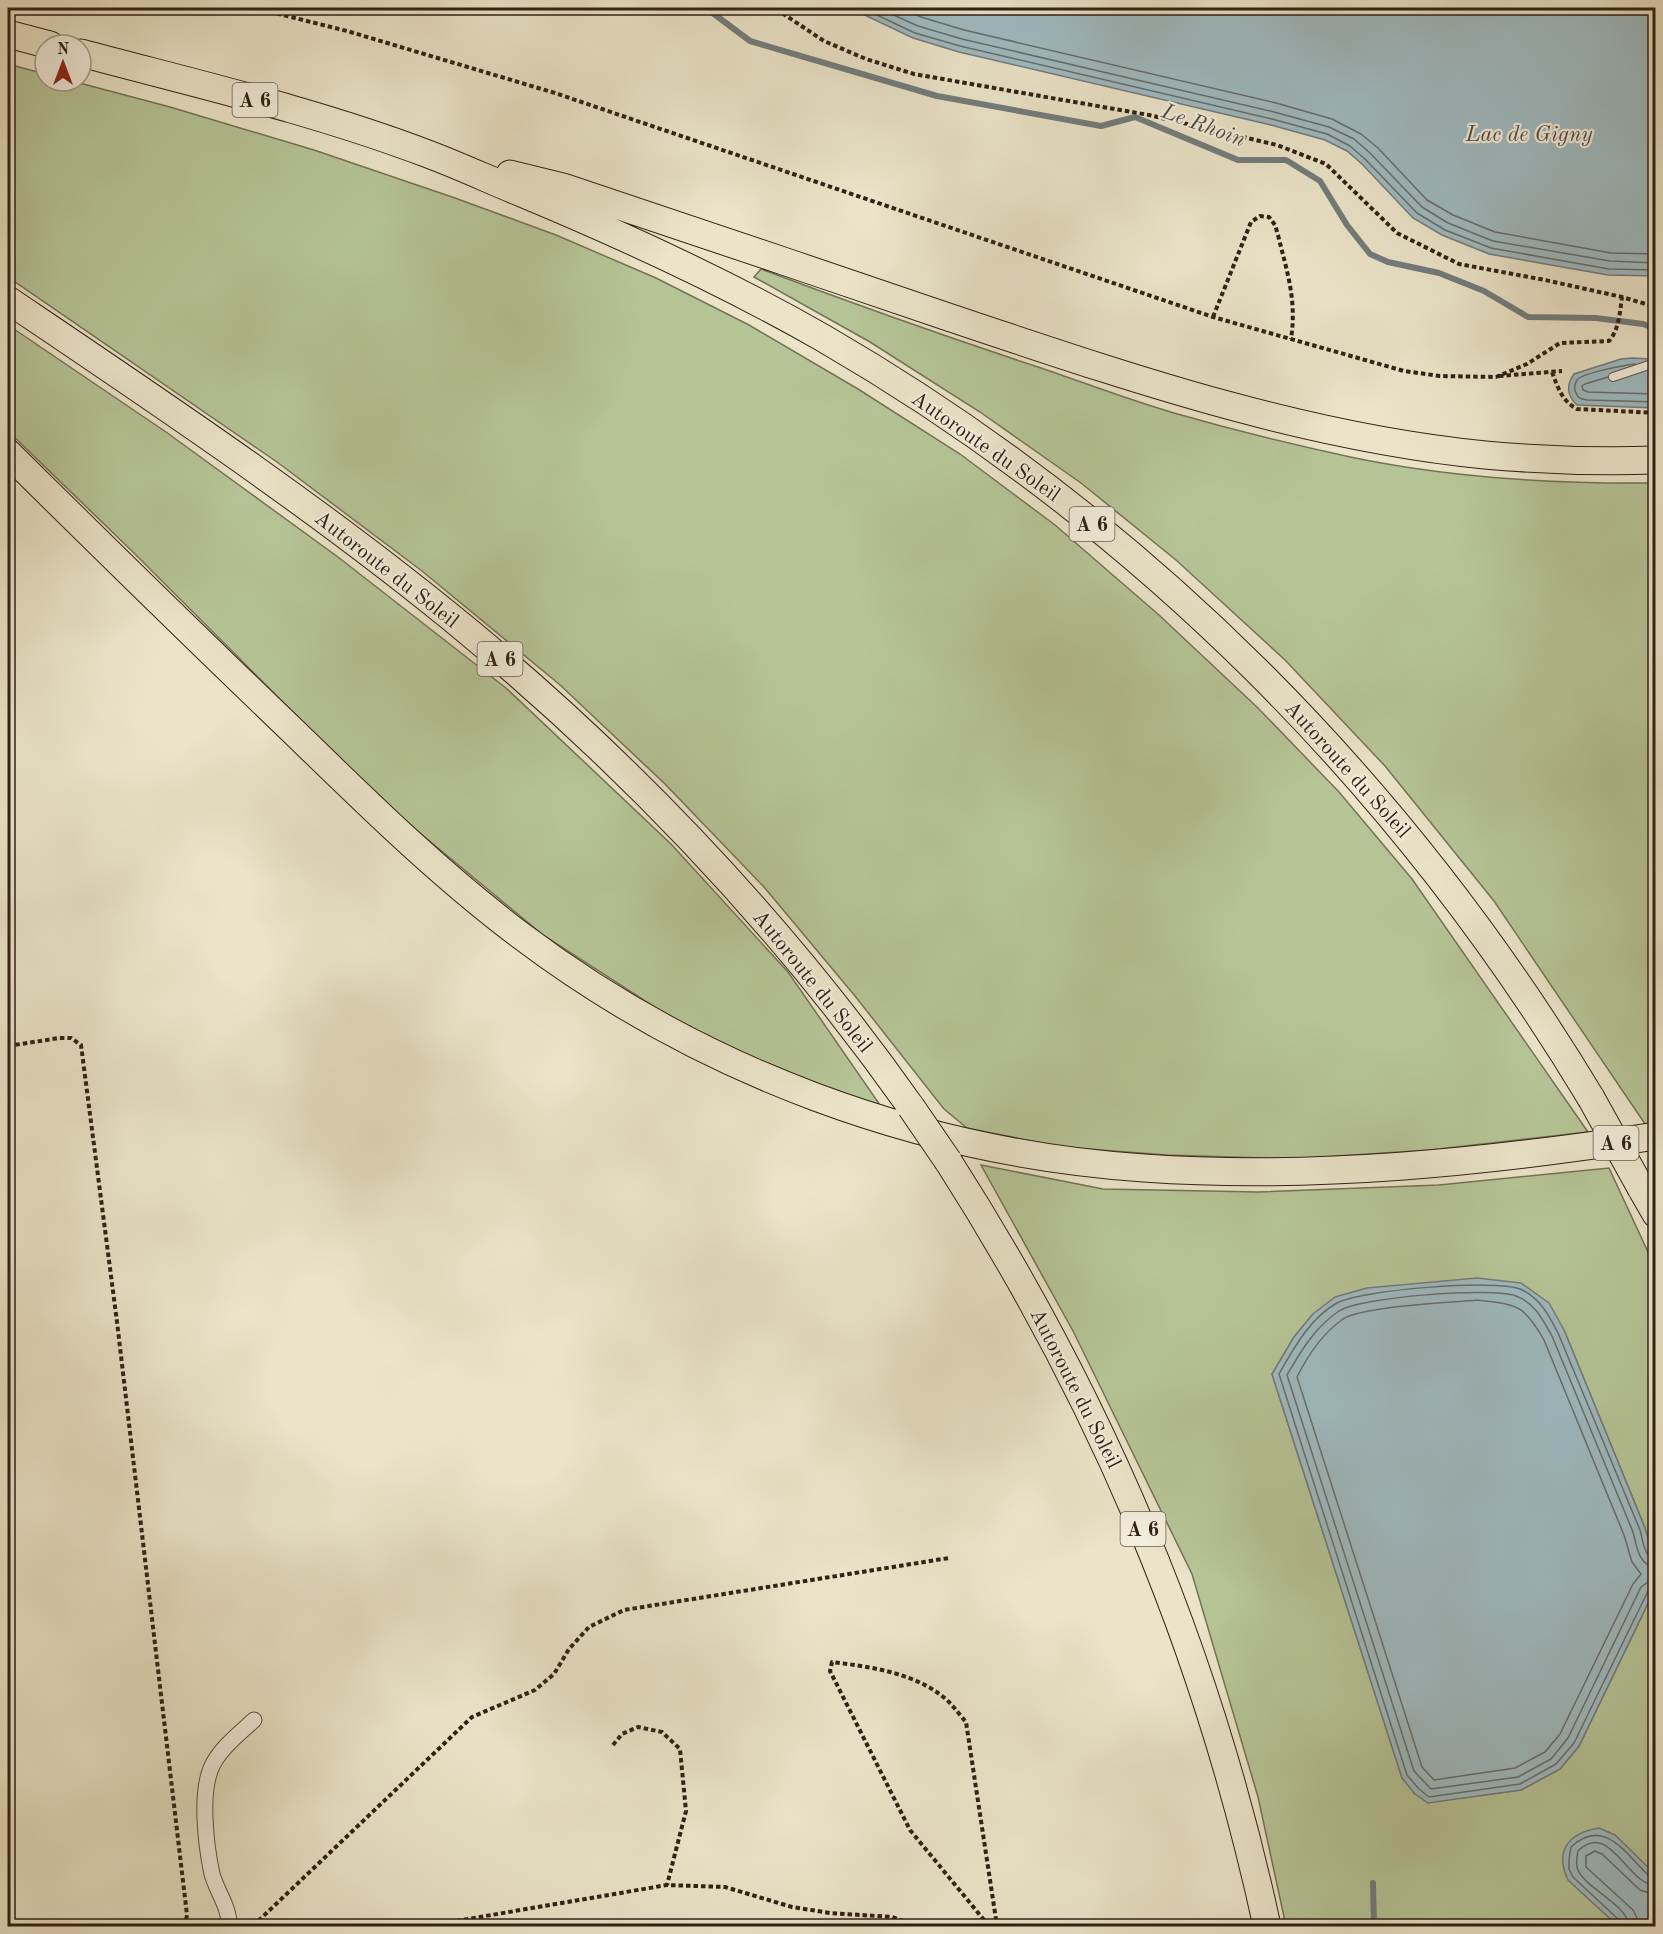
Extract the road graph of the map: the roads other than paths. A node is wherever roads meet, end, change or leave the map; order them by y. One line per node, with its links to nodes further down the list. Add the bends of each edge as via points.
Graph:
1 (8, 34): 2 (highway)
2 (33, 41)
3 (93, 56): 4 (highway, Autoroute du Soleil / A 6)
4 (427, 153): 9 (highway, via 563,187 1079,360 1290,421 1484,455); 11 (highway, Autoroute du Soleil / A 6, bridge, via 656,250 798,324 946,415 1030,475 1162,582 1304,718 1439,874 1548,1028)
5 (8, 300): 14 (highway, Autoroute du Soleil / A 6, bridge, via 353,542 469,633 659,804 734,884 823,990 911,1107 1000,1244 1103,1439 1191,1650 1243,1825)
6 (1652, 364): 7 (lane)
7 (1613, 376)
8 (8, 453): 10 (highway, via 345,782 464,891 544,953 615,1000 688,1041 781,1084 869,1116 958,1140 1033,1155 1144,1168 1369,1168 1518,1155)
9 (1656, 460)
10 (1656, 1136)
11 (1656, 1214)
12 (254, 1720): 13 (street, via 213,1764 207,1781 204,1828)
13 (229, 1926)
14 (1267, 1926)

